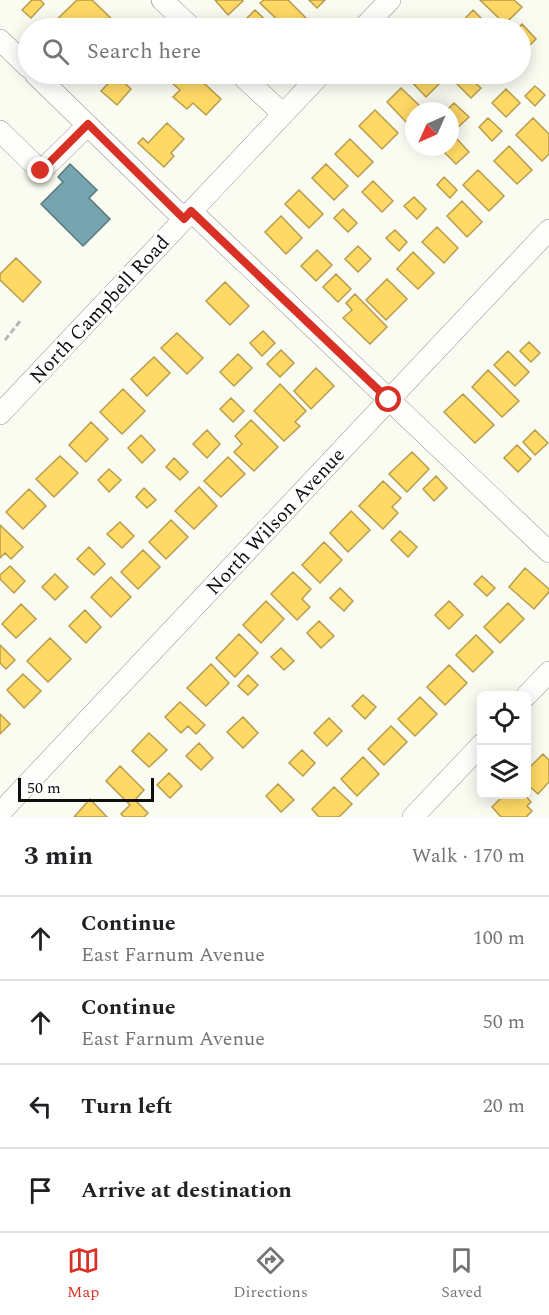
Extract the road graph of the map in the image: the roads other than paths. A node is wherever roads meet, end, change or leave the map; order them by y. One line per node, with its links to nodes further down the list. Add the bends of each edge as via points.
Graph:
1 (162, 0): 3 (street)
2 (390, 0): 4 (street)
3 (181, 18)
4 (373, 18)
5 (0, 40): 6 (street)
6 (18, 57)
7 (46, 84): 11 (street)
8 (251, 84): 10 (street)
9 (312, 84): 10 (street, North Campbell Road)
10 (283, 114): 13 (street, North Campbell Road)
11 (88, 124): 12 (street, via 41,171); 13 (street)
12 (0, 130)
13 (188, 215): 15 (street); 16 (street, North Campbell Road)
14 (549, 230): 15 (street, North Wilson Avenue)
15 (389, 400): 17 (street); 21 (street, North Wilson Avenue)
16 (0, 414)
17 (549, 552)
18 (549, 672): 19 (street)
19 (531, 691)
20 (481, 745): 22 (street)
21 (0, 813)
22 (413, 817)

